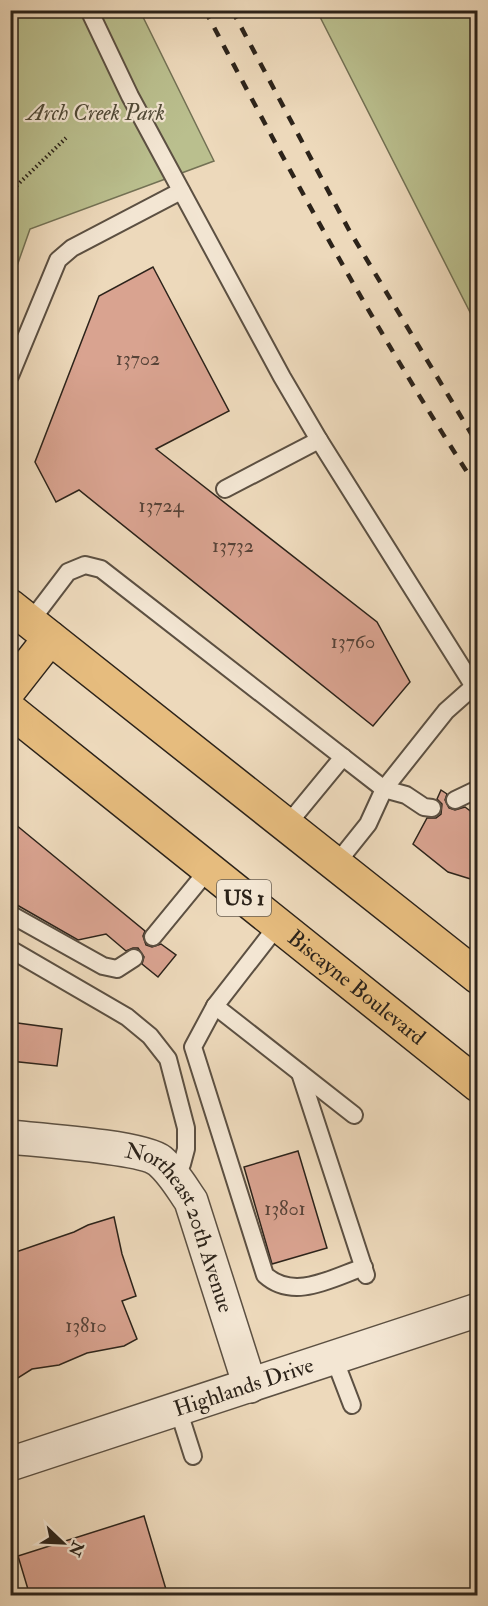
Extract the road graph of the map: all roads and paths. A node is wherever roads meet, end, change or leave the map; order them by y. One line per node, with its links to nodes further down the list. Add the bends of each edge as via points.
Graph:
1 (89, 10): 3 (lane)
2 (66, 138): 4 (path)
3 (181, 191): 5 (lane, via 72,248 58,260); 6 (lane)
4 (10, 192)
5 (10, 376)
6 (319, 440): 7 (lane); 10 (lane)
7 (225, 489)
8 (30, 622): 9 (main road); 12 (lane, via 68,572 85,565 101,569); 17 (main road)
9 (10, 689)
10 (475, 690): 13 (lane, via 446,711)
11 (10, 710): 19 (main road, Biscayne Boulevard / US 1)
12 (343, 757): 13 (lane); 17 (lane)
13 (384, 789): 16 (lane); 18 (lane, via 368,824)
14 (477, 789): 15 (lane)
15 (455, 800)
16 (432, 808)
17 (287, 825): 18 (main road)
18 (336, 864): 25 (main road)
19 (208, 870): 21 (main road, Biscayne Boulevard / US 1); 22 (lane)
20 (10, 914): 24 (lane, via 103,966 117,969)
21 (278, 926): 26 (lane); 28 (main road, Biscayne Boulevard / US 1)
22 (153, 936)
23 (10, 949): 31 (lane, via 128,1017 168,1059 186,1128 186,1149)
24 (134, 958)
25 (477, 977)
26 (215, 1006): 27 (lane); 27 (lane, via 193,1047 265,1275 287,1287 302,1288 365,1271)
27 (300, 1073): 29 (lane)
28 (477, 1086)
29 (354, 1115)
30 (10, 1137): 31 (street, Northeast 20th Avenue, via 140,1153 159,1160)
31 (174, 1177): 34 (street, Northeast 20th Avenue, via 191,1201)
32 (477, 1310): 33 (street, Highlands Drive)
33 (334, 1358): 34 (street, Highlands Drive); 35 (lane)
34 (250, 1386): 36 (street, Highlands Drive)
35 (352, 1405)
36 (178, 1409): 37 (lane); 38 (street, Highlands Drive)
37 (193, 1456)
38 (10, 1464)

